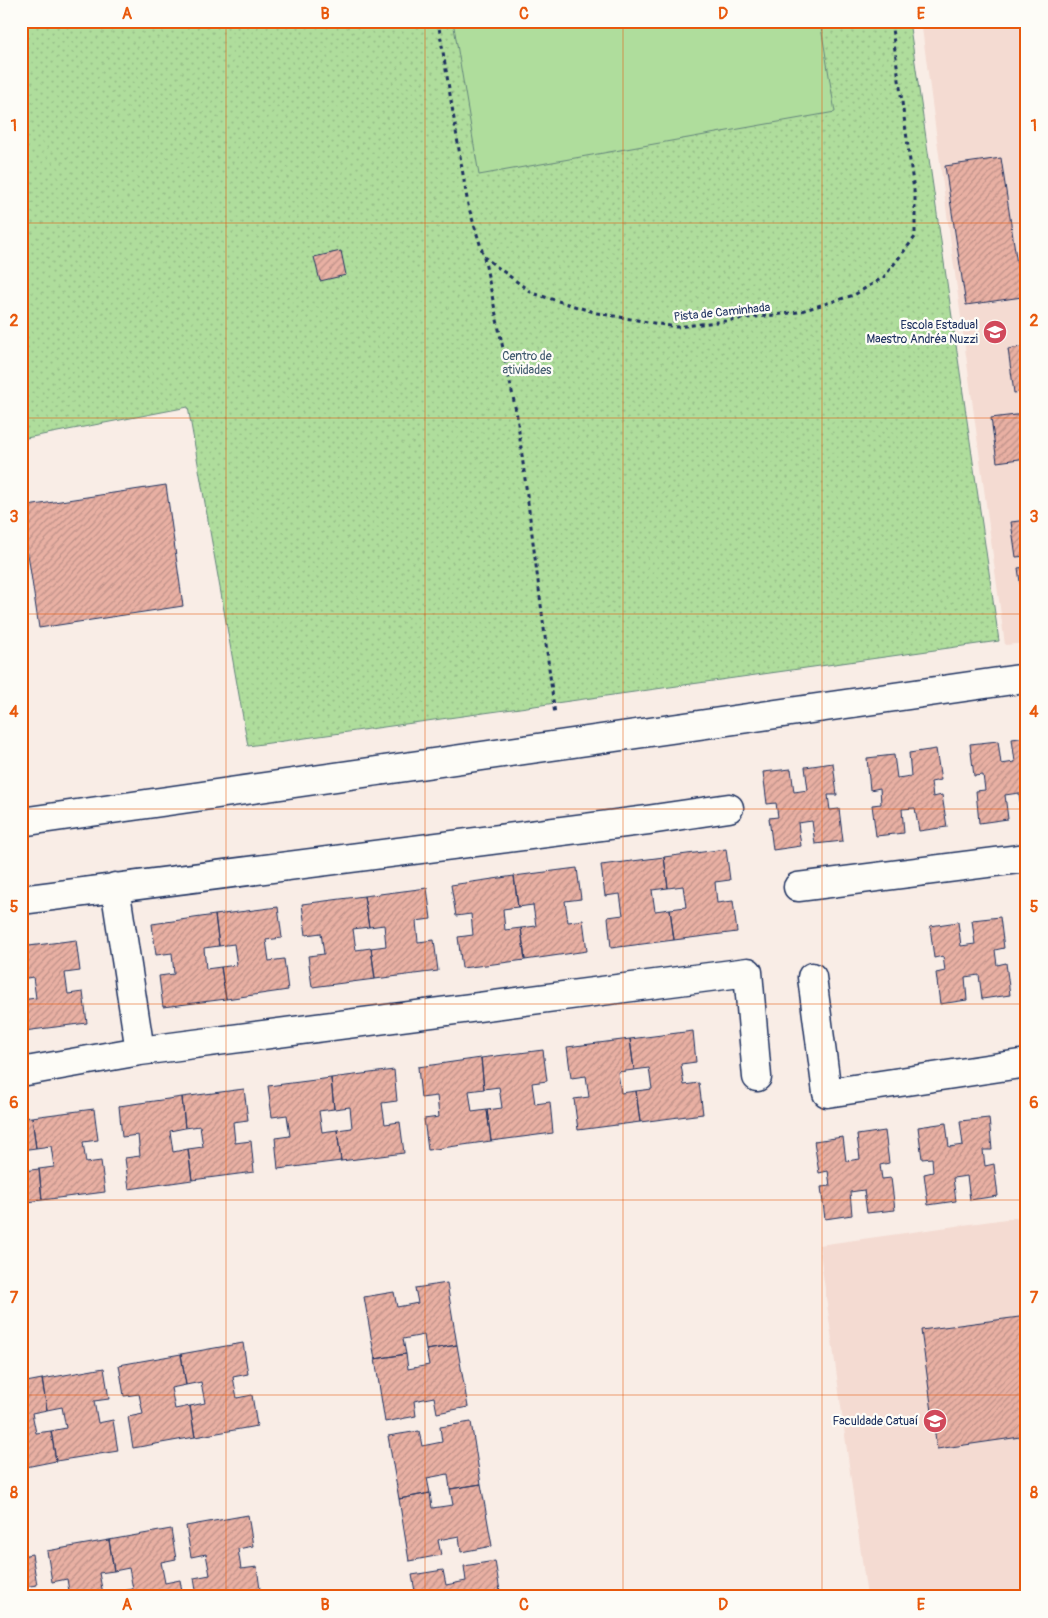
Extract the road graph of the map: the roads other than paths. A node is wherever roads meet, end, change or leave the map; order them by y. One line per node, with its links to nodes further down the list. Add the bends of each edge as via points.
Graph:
1 (1027, 678): 3 (street)
2 (729, 808): 5 (street)
3 (21, 822)
4 (1027, 858): 6 (street)
5 (115, 887): 7 (street); 9 (street)
6 (798, 887)
7 (21, 900)
8 (812, 977): 10 (street, via 827,1093)
9 (140, 1051): 11 (street); 12 (street, via 748,972)
10 (1027, 1063)
11 (21, 1072)
12 (757, 1078)

